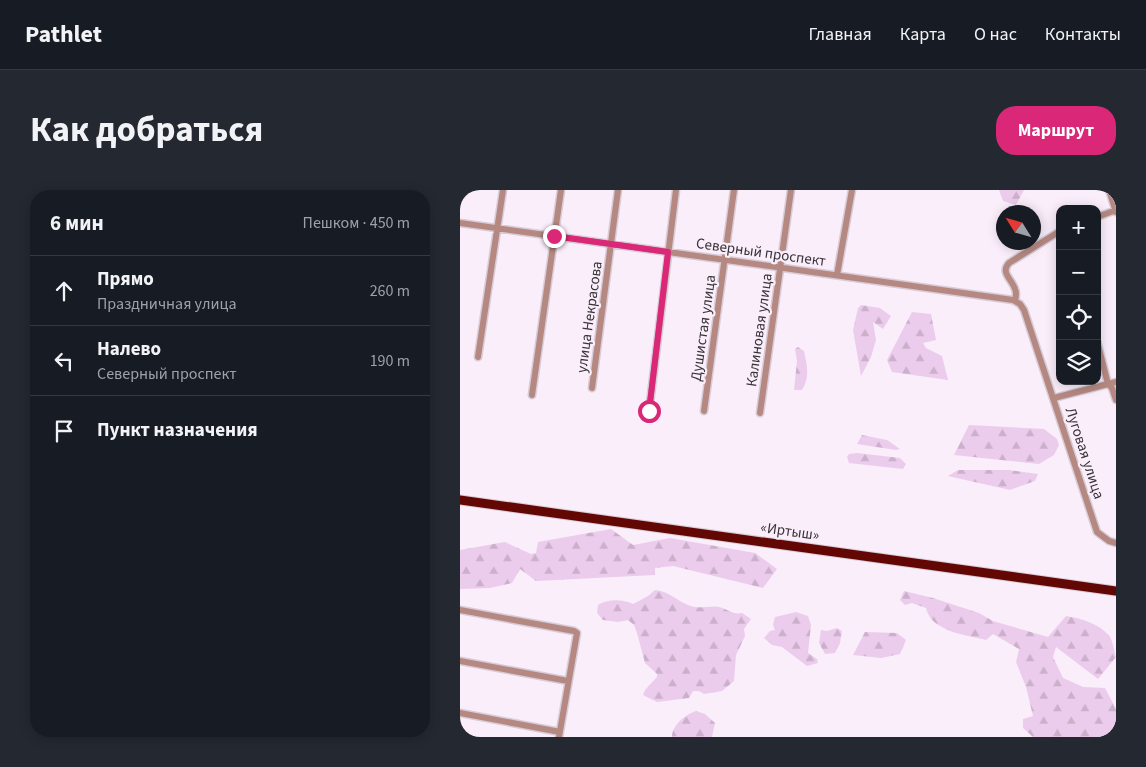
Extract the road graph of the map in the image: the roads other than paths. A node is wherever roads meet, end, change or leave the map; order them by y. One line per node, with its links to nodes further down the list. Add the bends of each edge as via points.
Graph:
1 (502, 190): 12 (street)
2 (561, 190): 14 (street)
3 (618, 190): 15 (street, улица Некрасова)
4 (676, 190): 16 (street)
5 (734, 190): 17 (street, Душистая улица)
6 (791, 190): 18 (street, Калиновая улица)
7 (852, 190): 19 (street)
8 (1109, 190): 9 (street)
9 (1116, 211): 10 (street)
10 (1101, 216)
11 (460, 223): 12 (street, Северный проспект)
12 (496, 229): 14 (street, Северный проспект); 21 (street)
13 (1056, 234): 20 (street, via 1006,266 1005,272 1016,292)
14 (554, 236): 15 (street, Северный проспект); 26 (street)
15 (611, 244): 16 (street, Северный проспект); 25 (street, улица Некрасова)
16 (668, 252): 17 (street, Северный проспект); 29 (street)
17 (725, 260): 18 (street, Северный проспект); 30 (street, Душистая улица)
18 (781, 268): 19 (street, Северный проспект); 31 (street, Калиновая улица)
19 (838, 276): 20 (street, Северный проспект)
20 (1015, 301): 27 (street, Луговая улица, via 1024,310)
21 (478, 357)
22 (1101, 357): 24 (street)
23 (1116, 382): 24 (street)
24 (1108, 384): 27 (street); 28 (street)
25 (592, 388)
26 (532, 395)
27 (1054, 398): 33 (street, Луговая улица, via 1097,532)
28 (1116, 400)
29 (649, 411)
30 (704, 411)
31 (760, 413)
32 (460, 500): 34 (highway, «Иртыш»)
33 (1112, 542)
34 (1116, 591)
35 (460, 610): 37 (street, via 574,631 577,633)
36 (460, 661): 37 (street)
37 (568, 681): 39 (street)
38 (460, 713): 39 (street)
39 (559, 734)

